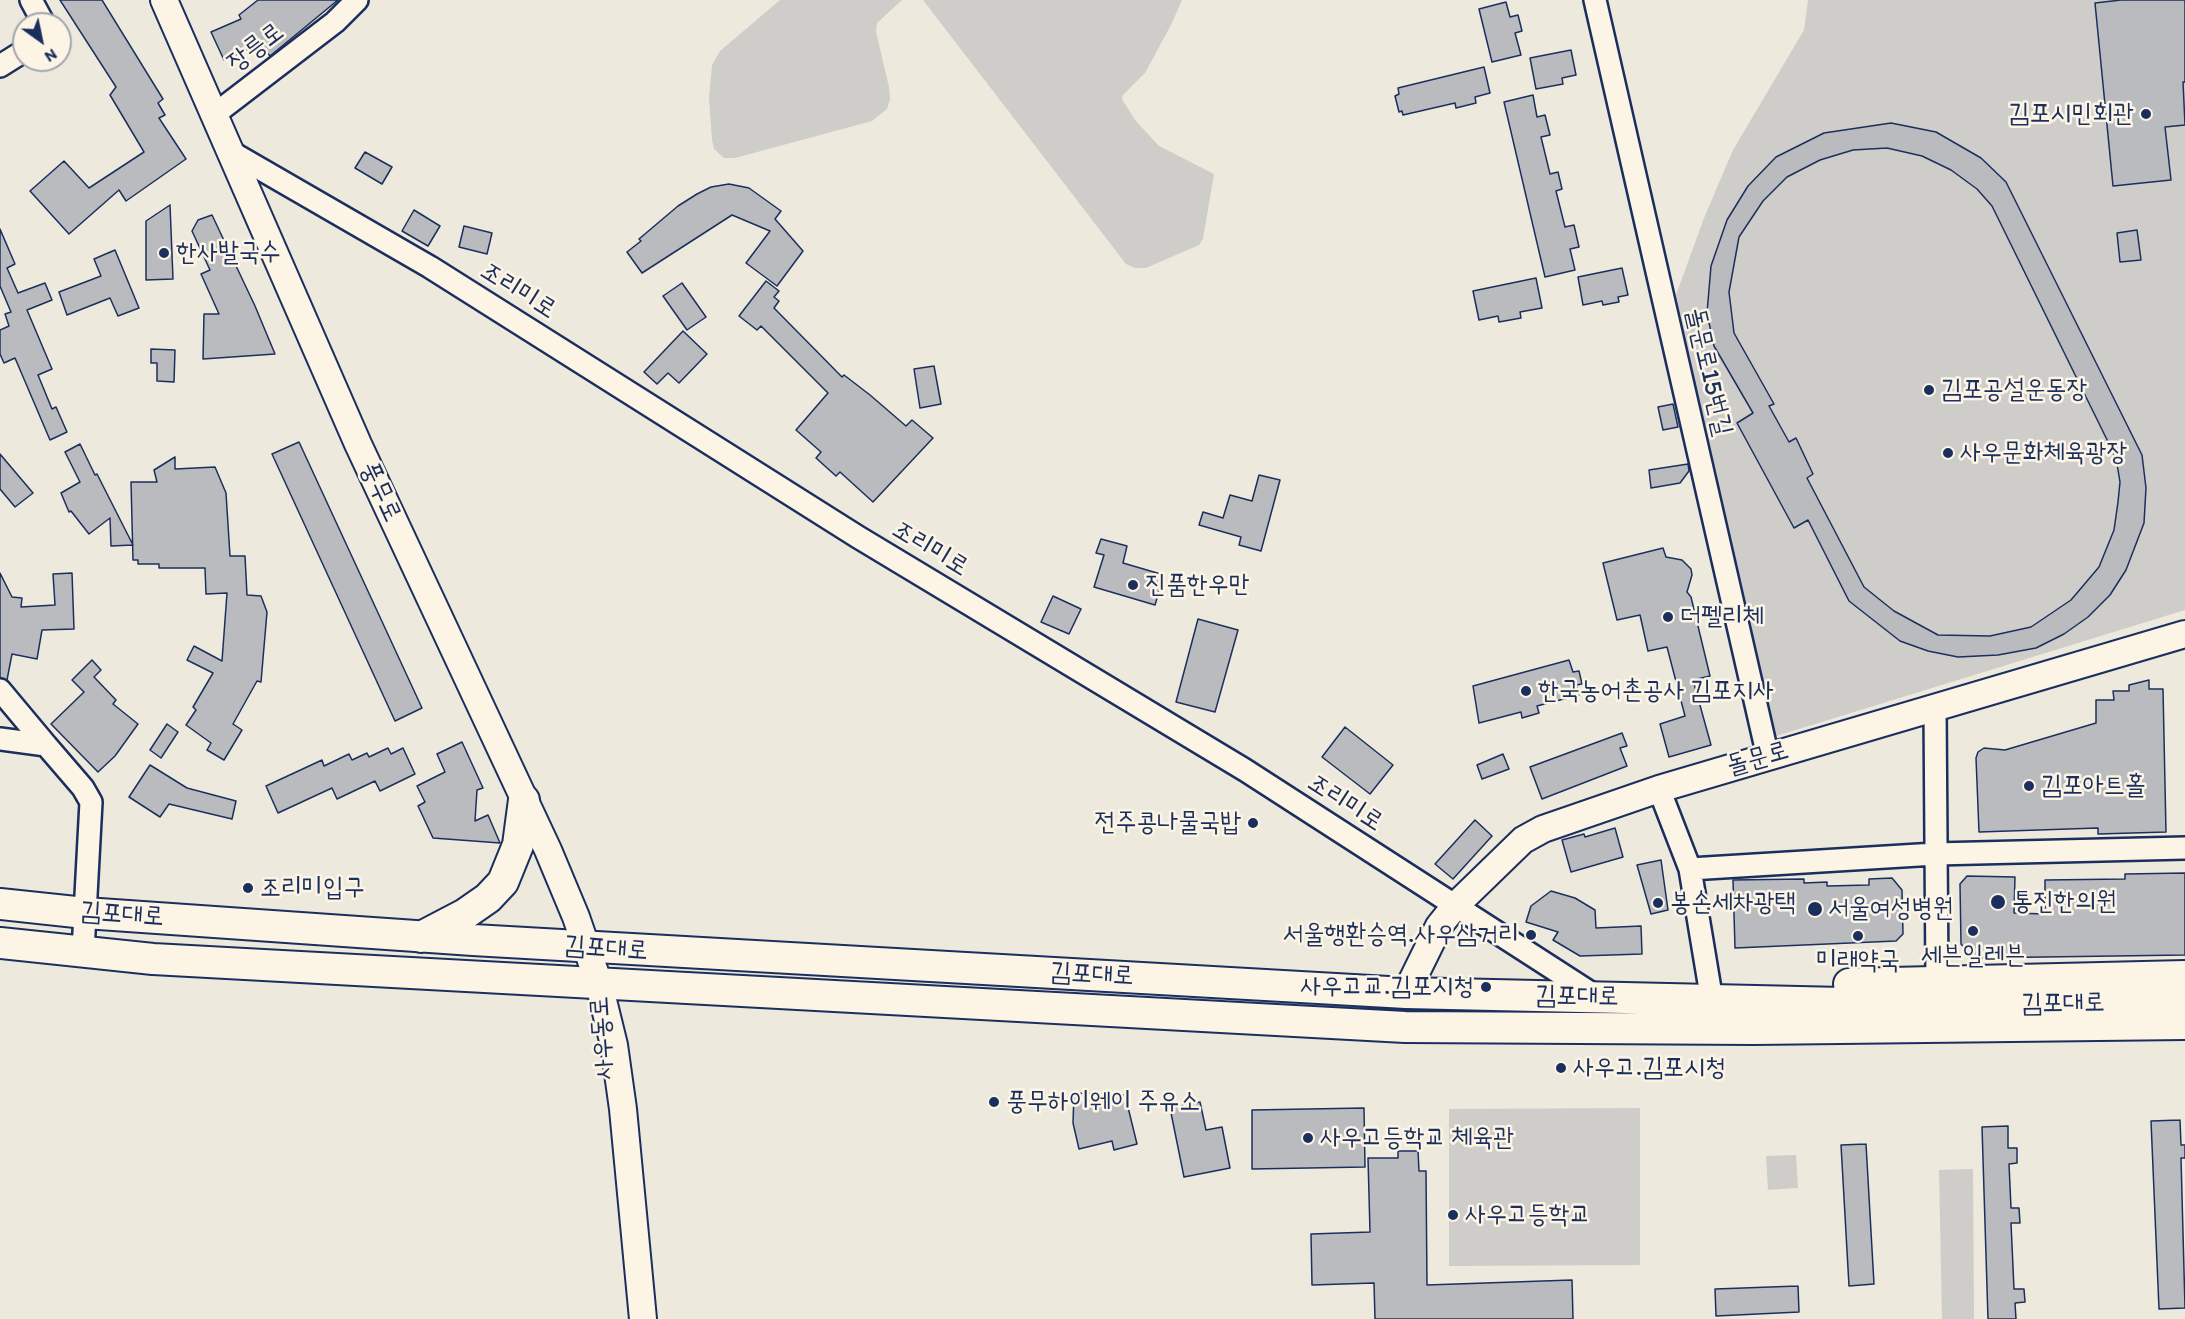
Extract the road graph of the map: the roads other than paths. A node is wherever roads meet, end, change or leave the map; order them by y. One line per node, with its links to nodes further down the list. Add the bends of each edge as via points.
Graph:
1 (164, 0): 4 (street, 풍무로)
2 (357, 0): 4 (street, 장릉로, via 335,22)
3 (1595, 0): 11 (street, 돌문로15번길)
4 (214, 114): 5 (street, 풍무로)
5 (231, 152): 13 (street, 풍무로, via 358,444); 18 (street, 조리미로, via 430,267 858,537 1245,770)
6 (2185, 634): 8 (street, 돌문로)
7 (0, 690): 10 (street)
8 (1935, 707): 11 (street, 돌문로); 15 (street)
9 (0, 739): 10 (street)
10 (46, 745): 19 (street, via 91,802)
11 (1768, 757): 12 (street, 돌문로)
12 (1659, 789): 16 (street); 18 (street, 돌문로, via 1543,829 1515,848)
13 (524, 800): 20 (main road, via 518,845 503,882 465,914); 22 (street, 풍무로, via 567,894)
14 (2185, 848): 15 (street)
15 (1935, 854): 16 (street); 25 (street)
16 (1690, 869): 27 (street)
17 (0, 904): 19 (main road, 김포대로)
18 (1455, 906): 28 (street, 돌문로, via 1439,926); 29 (street, 조리미로)
19 (86, 913): 20 (main road, 김포대로); 23 (street)
20 (421, 937): 22 (main road, 김포대로)
21 (0, 943): 23 (main road, 김포대로)
22 (586, 947): 26 (street, 풍무로); 28 (main road, 김포대로)
23 (83, 951): 26 (main road, 김포대로, via 153,959)
24 (2185, 976): 25 (main road)
25 (1937, 981): 27 (main road)
26 (599, 984): 32 (main road, 김포대로); 34 (street, 사우동로); 35 (street, 사우동로, via 614,1045 623,1109)
27 (1710, 989): 29 (main road)
28 (1406, 993): 29 (main road, 김포대로)
29 (1606, 998): 30 (main road, 김포대로, via 1974,1006)
30 (2185, 1002)
31 (2185, 1024): 32 (main road, 김포대로, via 1754,1029)
32 (1405, 1027): 33 (main road, via 1656,1049)
33 (2185, 1045)
34 (627, 1319)
35 (643, 1319)

